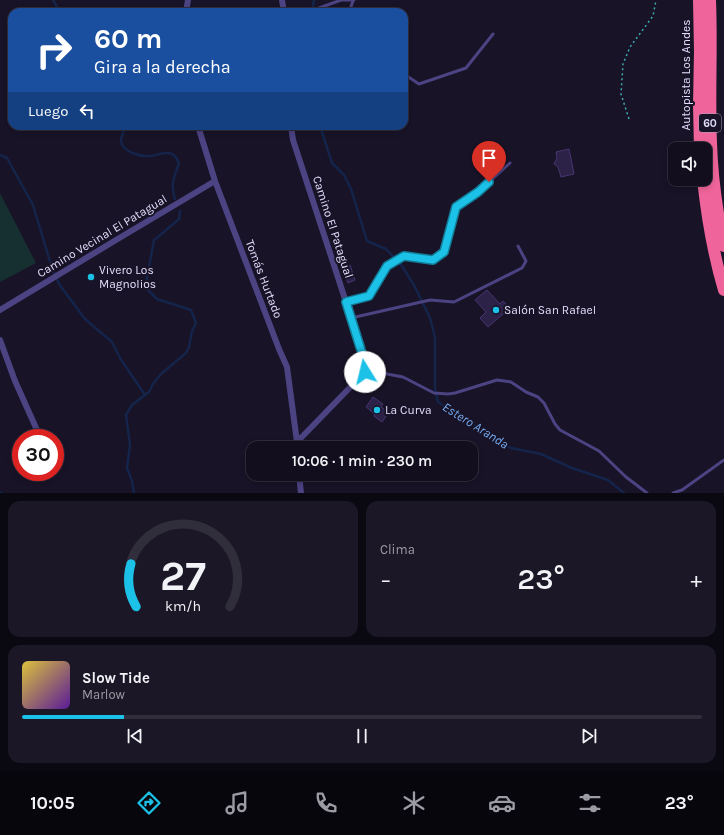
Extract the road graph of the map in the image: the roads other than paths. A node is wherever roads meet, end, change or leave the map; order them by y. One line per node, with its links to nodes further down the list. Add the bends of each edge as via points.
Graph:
1 (353, 0): 4 (lane, via 341,0)
2 (699, 0): 9 (highway, Autopista Los Andes / 60)
3 (710, 0): 14 (highway, Autopista Los Andes / 60, via 711,160)
4 (319, 8)
5 (493, 34): 6 (lane, via 466,68 419,84)
6 (408, 77)
7 (199, 130): 11 (street, Tomás Hurtado)
8 (292, 130): 16 (street, Camino El Patagual)
9 (700, 142)
10 (510, 163): 16 (lane, via 478,192 456,207 444,252 433,260 404,256 387,266 369,296)
11 (215, 181): 17 (street, Camino Vecinal El Patagual); 22 (street, Tomás Hurtado, via 287,367)
12 (704, 186): 15 (highway, via 706,212)
13 (518, 246): 18 (lane, via 526,261 522,268 454,302 430,300)
14 (724, 246)
15 (724, 290)
16 (346, 302): 18 (street, Camino El Patagual)
17 (0, 310)
18 (351, 318): 20 (street, Camino El Patagual, via 366,366)
19 (0, 340): 21 (street)
20 (365, 372): 23 (street); 27 (lane, via 403,377 434,393 448,394 497,380 511,382 538,397 560,430 599,451)
21 (37, 429)
22 (296, 441)
23 (301, 441)
24 (724, 460): 28 (lane, via 682,490)
25 (300, 481): 26 (street)
26 (301, 493)
27 (647, 493)
28 (673, 493)

